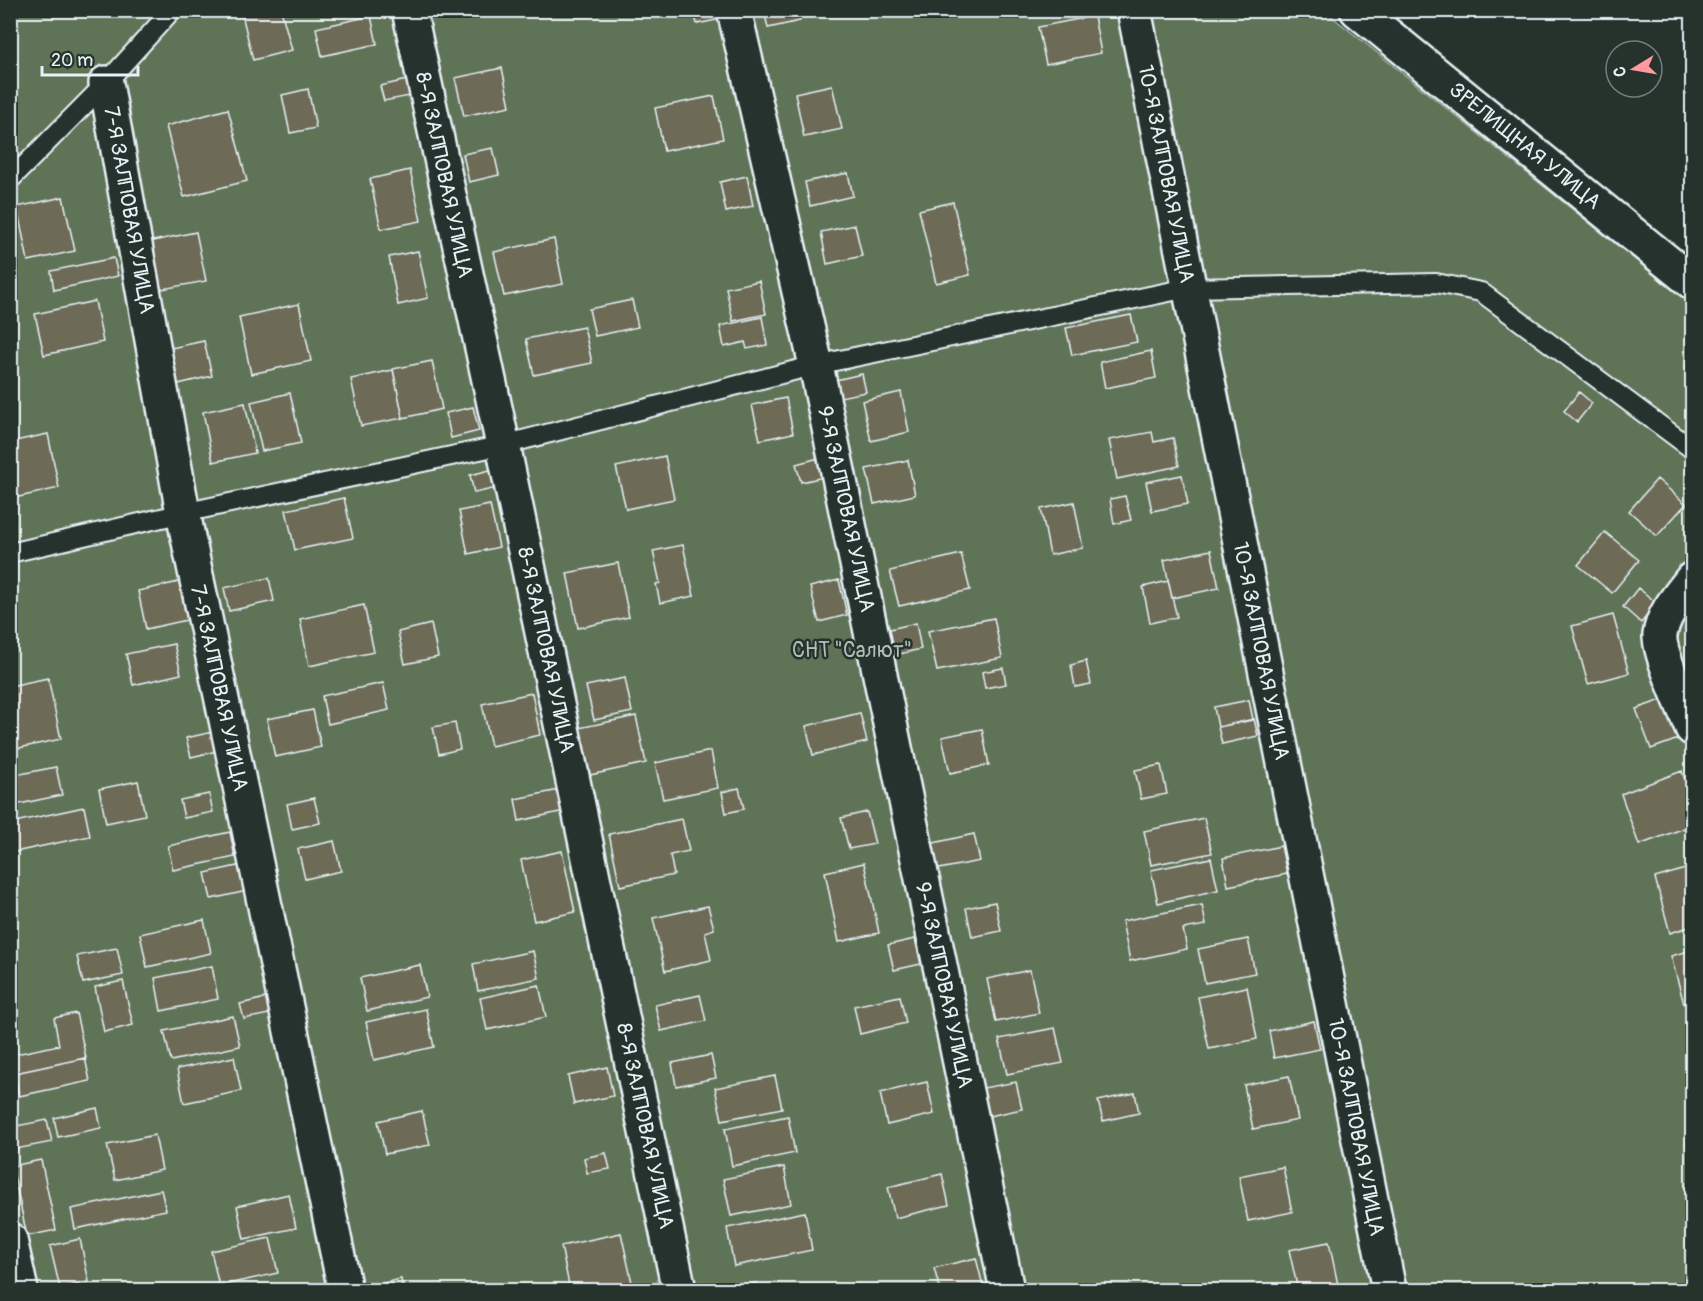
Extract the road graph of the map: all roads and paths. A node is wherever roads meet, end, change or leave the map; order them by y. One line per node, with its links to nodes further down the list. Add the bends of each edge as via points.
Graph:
1 (172, 10): 6 (lane)
2 (409, 10): 11 (street, 8-Я ЗАЛПОВАЯ УЛИЦА)
3 (734, 10): 10 (street, 9-Я ЗАЛПОВАЯ УЛИЦА)
4 (1134, 10): 9 (street, 10-Я ЗАЛПОВАЯ УЛИЦА)
5 (1358, 10): 8 (street, ЗРЕЛИЩНАЯ УЛИЦА)
6 (106, 83): 7 (lane); 13 (street, 7-Я ЗАЛПОВАЯ УЛИЦА)
7 (10, 180)
8 (1692, 282)
9 (1188, 288): 10 (lane); 12 (lane, via 1436,283 1481,292); 22 (street, 10-Я ЗАЛПОВАЯ УЛИЦА)
10 (816, 365): 11 (lane); 21 (street, 9-Я ЗАЛПОВАЯ УЛИЦА)
11 (502, 445): 13 (lane); 20 (street, 8-Я ЗАЛПОВАЯ УЛИЦА)
12 (1692, 449)
13 (183, 513): 14 (lane); 19 (street, 7-Я ЗАЛПОВАЯ УЛИЦА)
14 (10, 554)
15 (1692, 579): 16 (street, via 1671,607 1659,637)
16 (1692, 728)
17 (10, 1240): 18 (street)
18 (21, 1290)
19 (345, 1290)
20 (679, 1290)
21 (1007, 1290)
22 (1389, 1290)

